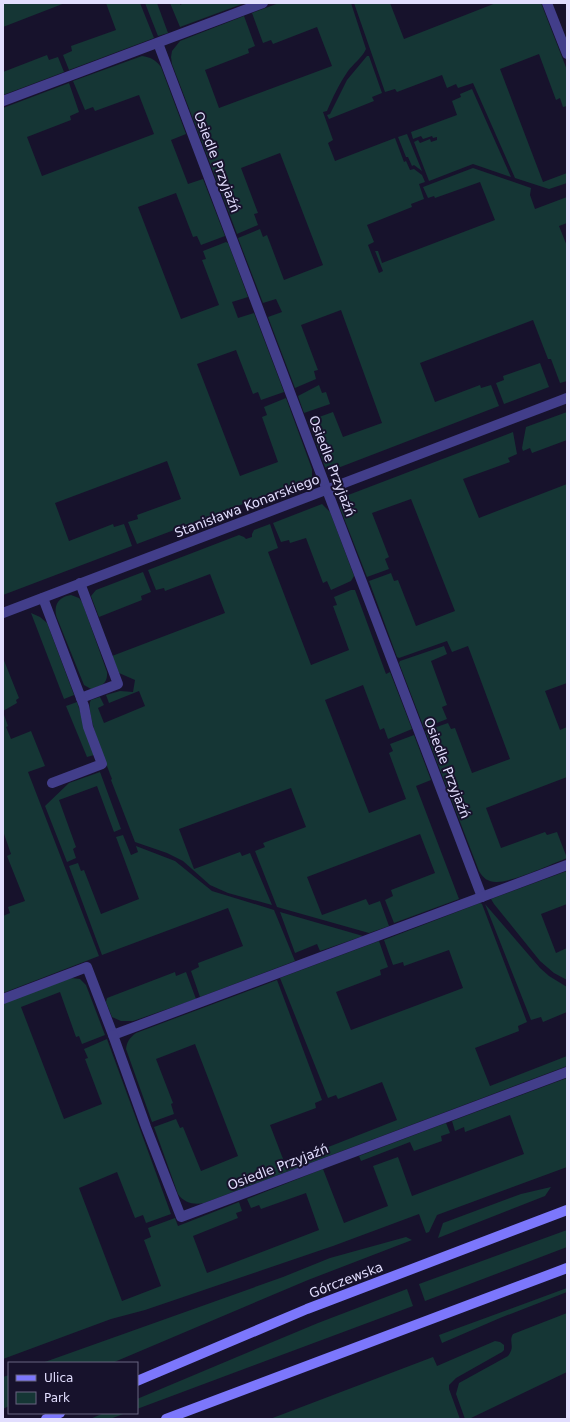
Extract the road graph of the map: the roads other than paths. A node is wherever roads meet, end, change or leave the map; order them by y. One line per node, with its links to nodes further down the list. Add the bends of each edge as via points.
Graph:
1 (263, 3): 3 (street)
2 (547, 3): 4 (street)
3 (158, 43): 5 (street); 7 (street, Osiedle Przyjaźń)
4 (567, 54)
5 (3, 101)
6 (567, 398): 7 (street, Stanisława Konarskiego)
7 (327, 490): 8 (street, Stanisława Konarskiego); 14 (street, Osiedle Przyjaźń)
8 (80, 584): 9 (street, Stanisława Konarskiego); 11 (street, via 118,684)
9 (43, 598): 10 (street, Stanisława Konarskiego); 11 (street)
10 (3, 613)
11 (81, 698): 12 (street, via 88,727 102,764)
12 (52, 783)
13 (567, 865): 14 (street)
14 (482, 897): 16 (street)
15 (3, 999): 16 (street, Osiedle Przyjaźń, via 87,967)
16 (113, 1035): 17 (street, Osiedle Przyjaźń, via 181,1217)
17 (567, 1072)
18 (567, 1210): 20 (main road, Górczewska, via 307,1309)
19 (567, 1268): 23 (main road)
20 (138, 1381)
21 (58, 1414): 22 (main road)
22 (46, 1419)
23 (166, 1419)

